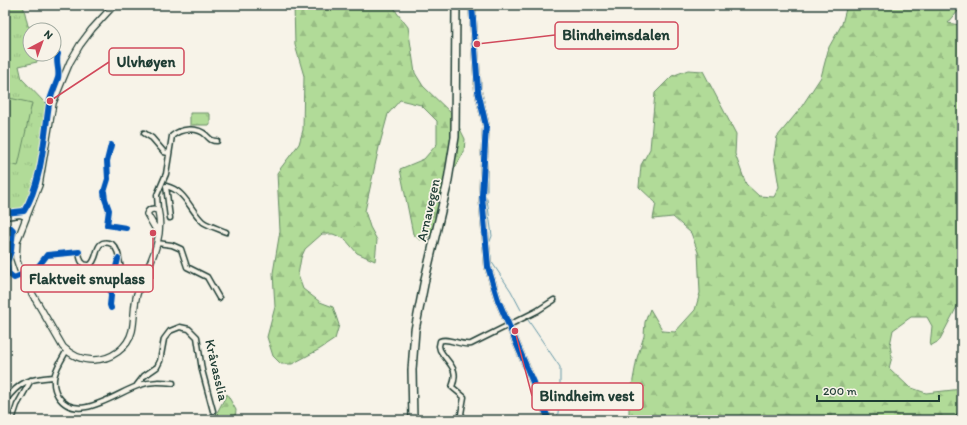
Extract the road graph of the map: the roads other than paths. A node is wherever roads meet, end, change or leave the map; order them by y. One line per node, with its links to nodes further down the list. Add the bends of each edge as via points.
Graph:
1 (114, 5): 10 (main road, via 80,46 70,62 53,102 39,185)
2 (456, 5): 29 (highway, Arnavegen, via 455,137 447,186 415,330 412,370)
3 (472, 5): 19 (main road, via 478,90 486,126 482,195 488,267)
4 (144, 133): 6 (street)
5 (217, 141): 6 (street, via 210,140 205,134 195,130 185,129 177,131 172,136)
6 (168, 153): 7 (street)
7 (164, 185): 8 (street, via 157,194); 11 (street); 12 (street, via 172,187 186,198 204,222)
8 (158, 210): 13 (main road); 13 (main road, via 150,209 147,214)
9 (5, 216): 10 (street)
10 (26, 217): 20 (main road, via 17,241 16,258 45,316)
11 (170, 218)
12 (226, 232)
13 (158, 233): 14 (main road)
14 (157, 243): 16 (main road, via 151,264); 17 (street, via 181,249 187,267 207,277)
15 (79, 252): 16 (street, via 82,263 90,265 100,244 112,244 117,251 123,273 129,280)
16 (140, 285): 20 (main road, via 134,302 130,338 119,351 98,360 82,359)
17 (219, 298)
18 (554, 300): 19 (street)
19 (509, 326): 30 (street, via 471,344 440,341 440,350 454,370 452,387 464,397 462,414); 31 (main road)
20 (67, 350): 21 (street)
21 (53, 377): 22 (street); 24 (street, Kråvasslia, via 56,392 62,402 80,410 94,407)
22 (31, 380): 25 (street, via 15,388); 28 (street)
23 (173, 383): 24 (street, Kråvasslia, via 155,381)
24 (137, 385): 26 (street, Kråvasslia, via 144,376 157,367 164,339 170,332 180,328 189,329 198,341 202,370)
25 (5, 401)
26 (213, 411)
27 (962, 412): 32 (street)
28 (12, 420)
29 (413, 420)
30 (469, 420)
31 (549, 420)
32 (957, 420)

